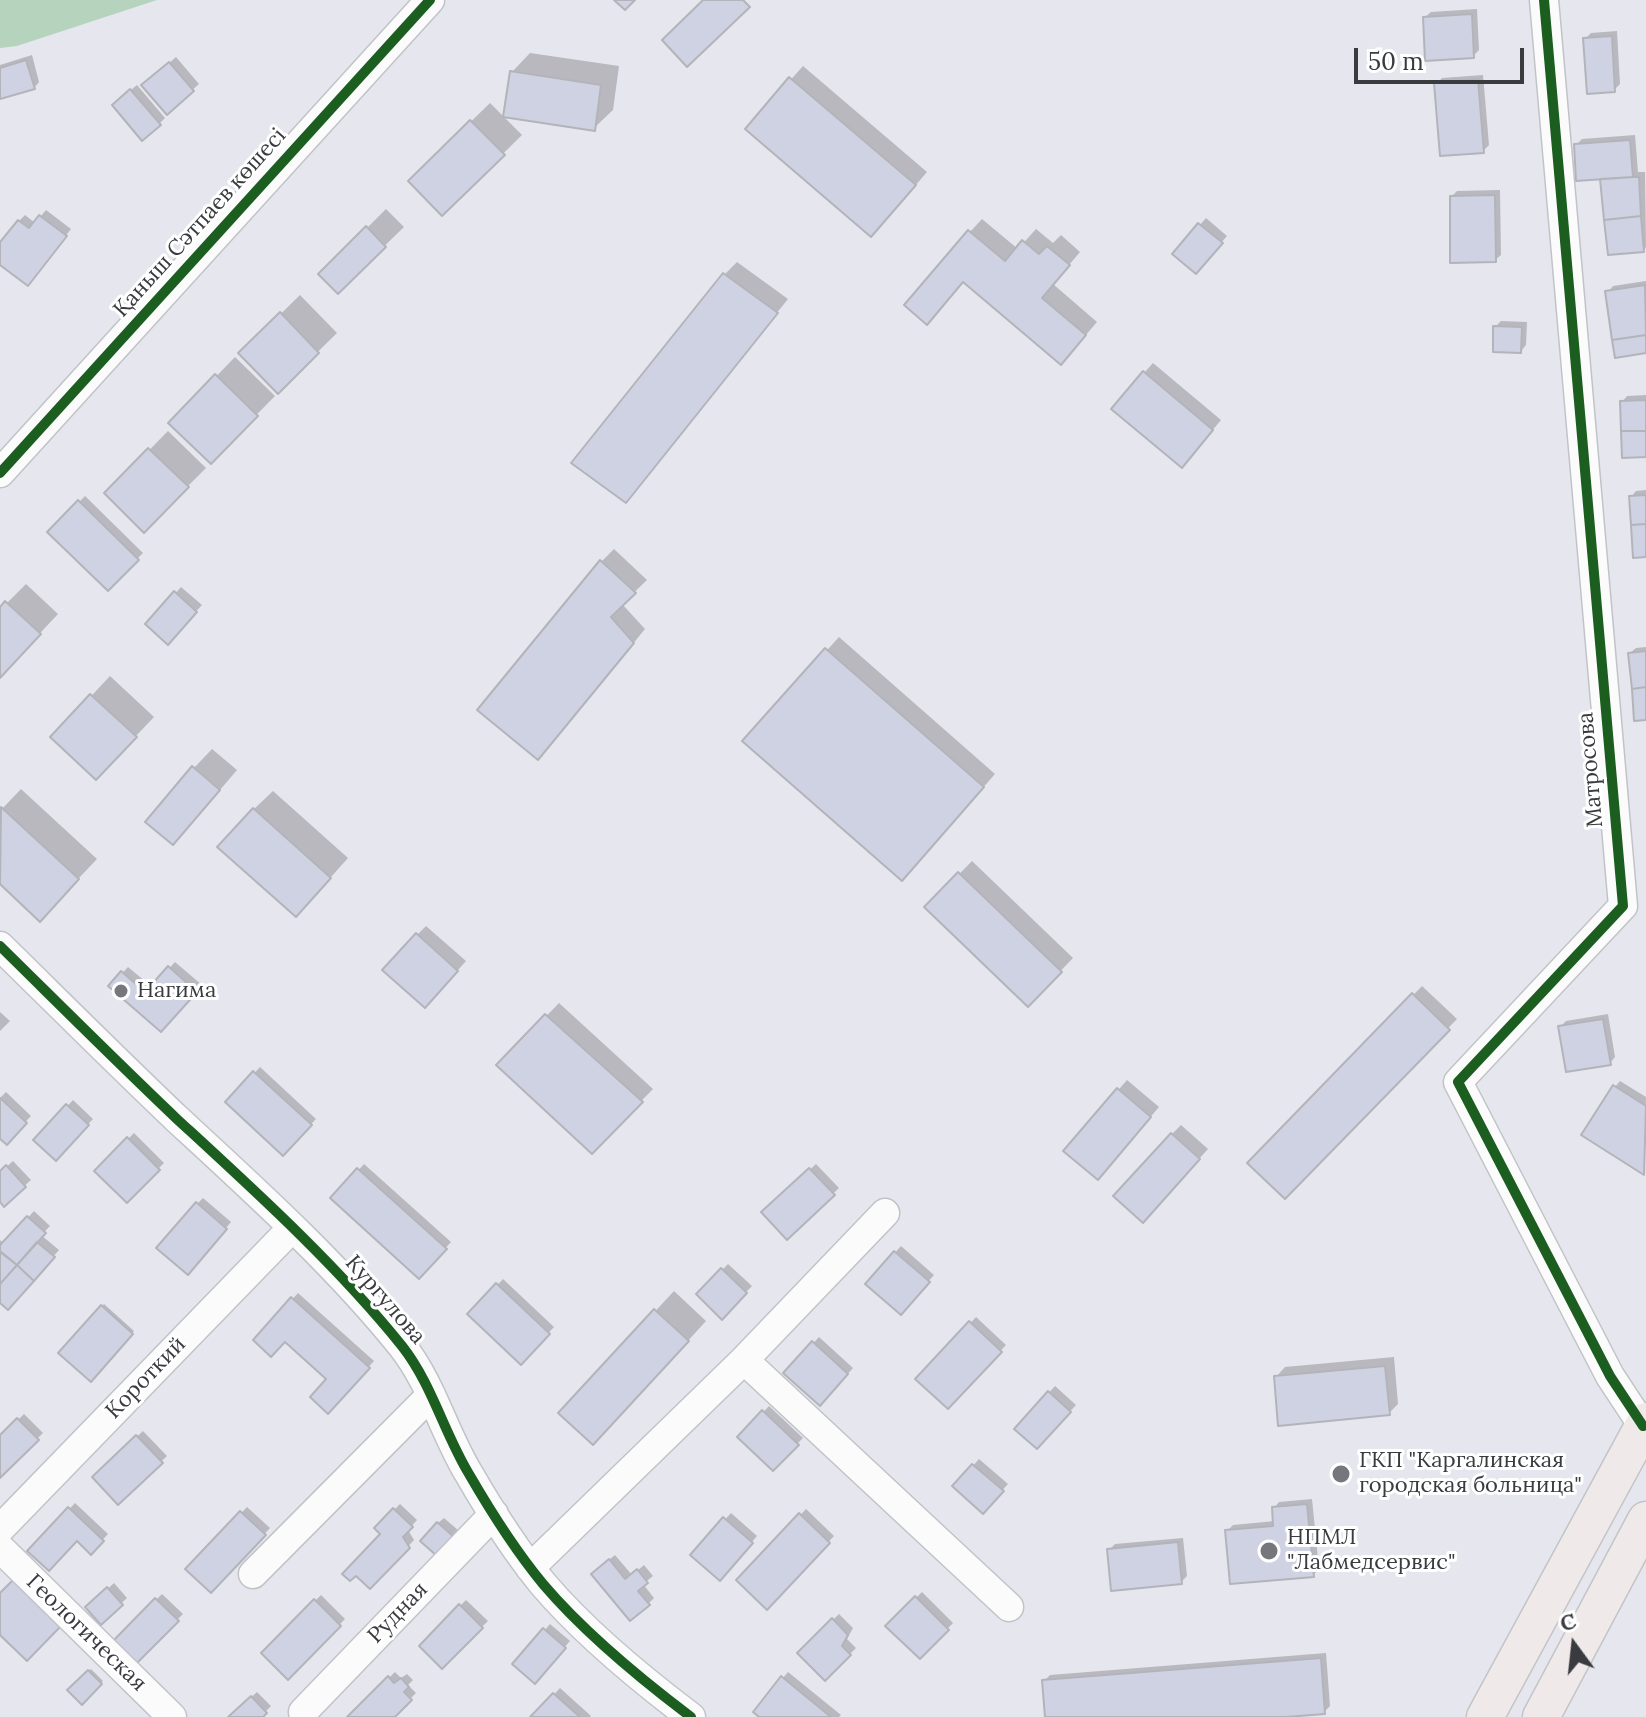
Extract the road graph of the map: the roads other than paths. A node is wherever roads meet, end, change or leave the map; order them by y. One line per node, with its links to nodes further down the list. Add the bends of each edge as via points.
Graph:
1 (430, 0): 3 (street, Қаныш Сәтпаев көшесі)
2 (1544, 0): 9 (street, Матросова, via 1623,906 1458,1082 1610,1376)
3 (0, 473)
4 (0, 946): 6 (street, Кургулова)
5 (885, 1213): 7 (street)
6 (292, 1228): 8 (street, Кургулова, via 402,1346); 13 (street, Короткий)
7 (744, 1360): 15 (street); 17 (street)
8 (431, 1395): 11 (street, Кургулова, via 456,1452); 16 (street)
9 (1644, 1424): 10 (main road)
10 (1600, 1503): 12 (main road); 21 (main road)
11 (494, 1514): 15 (street, Кургулова); 18 (street, Рудная)
12 (1645, 1525): 22 (main road)
13 (0, 1529)
14 (0, 1548): 20 (street, Геологическая)
15 (530, 1568): 19 (street, Кургулова)
16 (253, 1574)
17 (1009, 1607)
18 (303, 1712)
19 (676, 1713)
20 (172, 1717)
21 (1485, 1717)
22 (1541, 1717)

